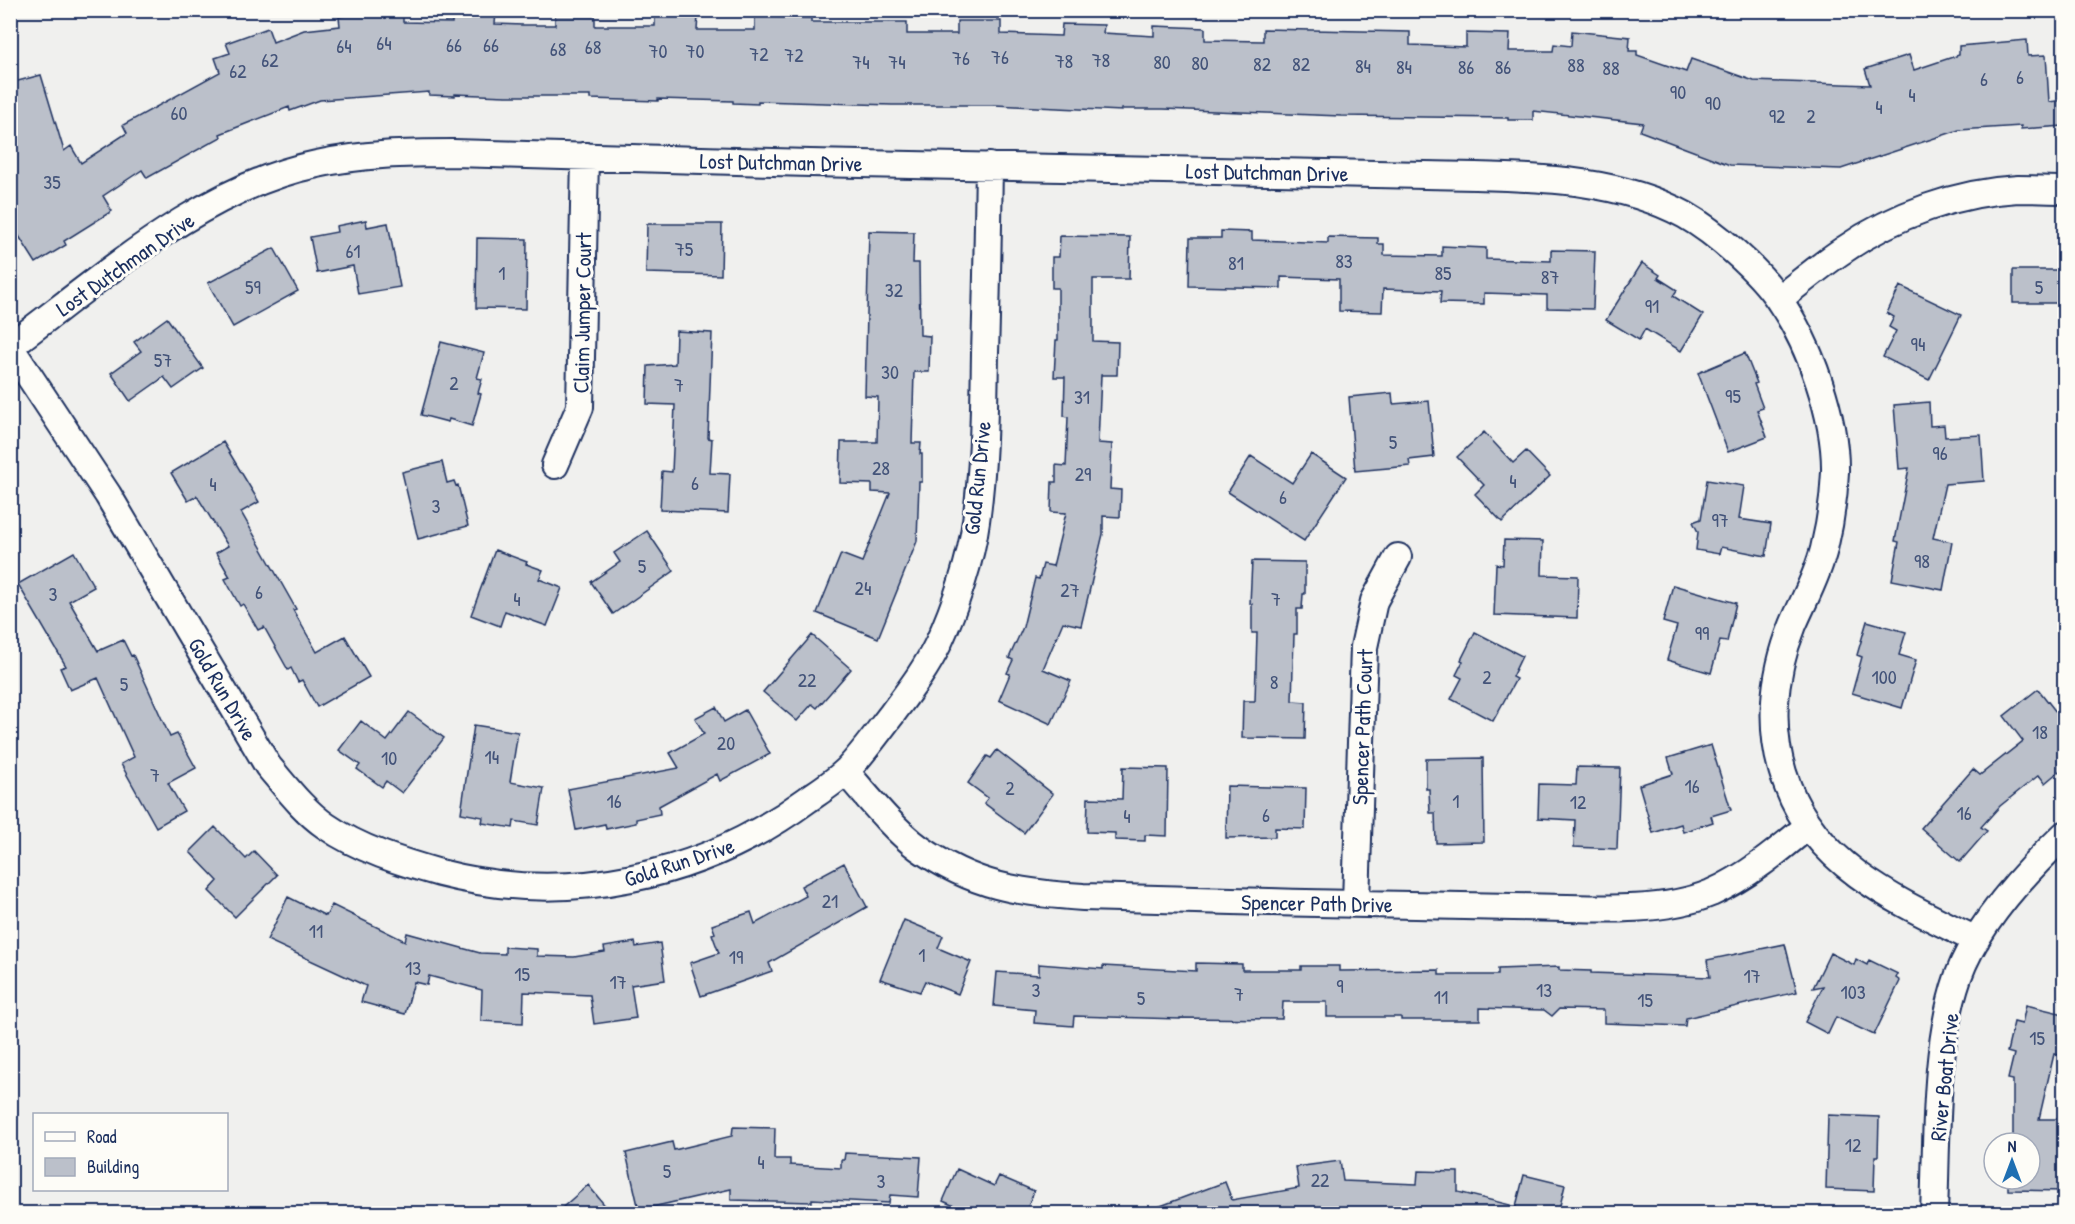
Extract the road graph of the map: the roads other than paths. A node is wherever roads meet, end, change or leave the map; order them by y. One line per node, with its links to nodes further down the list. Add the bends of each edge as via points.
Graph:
1 (585, 156): 2 (street, Lost Dutchman Drive); 5 (street, Lost Dutchman Drive, via 367,156 315,164 268,178 170,228); 6 (street, Claim Jumper Court, via 580,407)
2 (989, 166): 4 (street, Lost Dutchman Drive, via 1550,178 1602,185 1685,215 1723,241); 8 (street, Gold Run Drive, via 984,387 976,523 960,588 938,644 917,681)
3 (2064, 190): 4 (street, via 1982,193 1901,218 1846,248)
4 (1779, 299): 9 (street, Lost Dutchman Drive, via 1821,388 1835,469 1824,549 1812,587 1783,651 1775,694 1778,754 1788,788)
5 (10, 346): 8 (street, Gold Run Drive, via 108,495 268,766 296,800 326,826 367,848 466,880 582,887 633,880 737,844 779,821)
6 (555, 465)
7 (1398, 557): 11 (street, Spencer Path Court, via 1374,601 1364,647)
8 (846, 771): 11 (street, Spencer Path Drive, via 917,847 959,871 999,887 1083,897)
9 (1808, 826): 11 (street, Spencer Path Drive, via 1749,871 1710,893 1668,905 1626,908); 12 (street, Lost Dutchman Drive, via 1861,879)
10 (2064, 835): 12 (street, River Boat Drive, via 2021,878)
11 (1356, 903)
12 (1976, 940): 13 (street, River Boat Drive, via 1958,977 1944,1031)
13 (1934, 1214)

